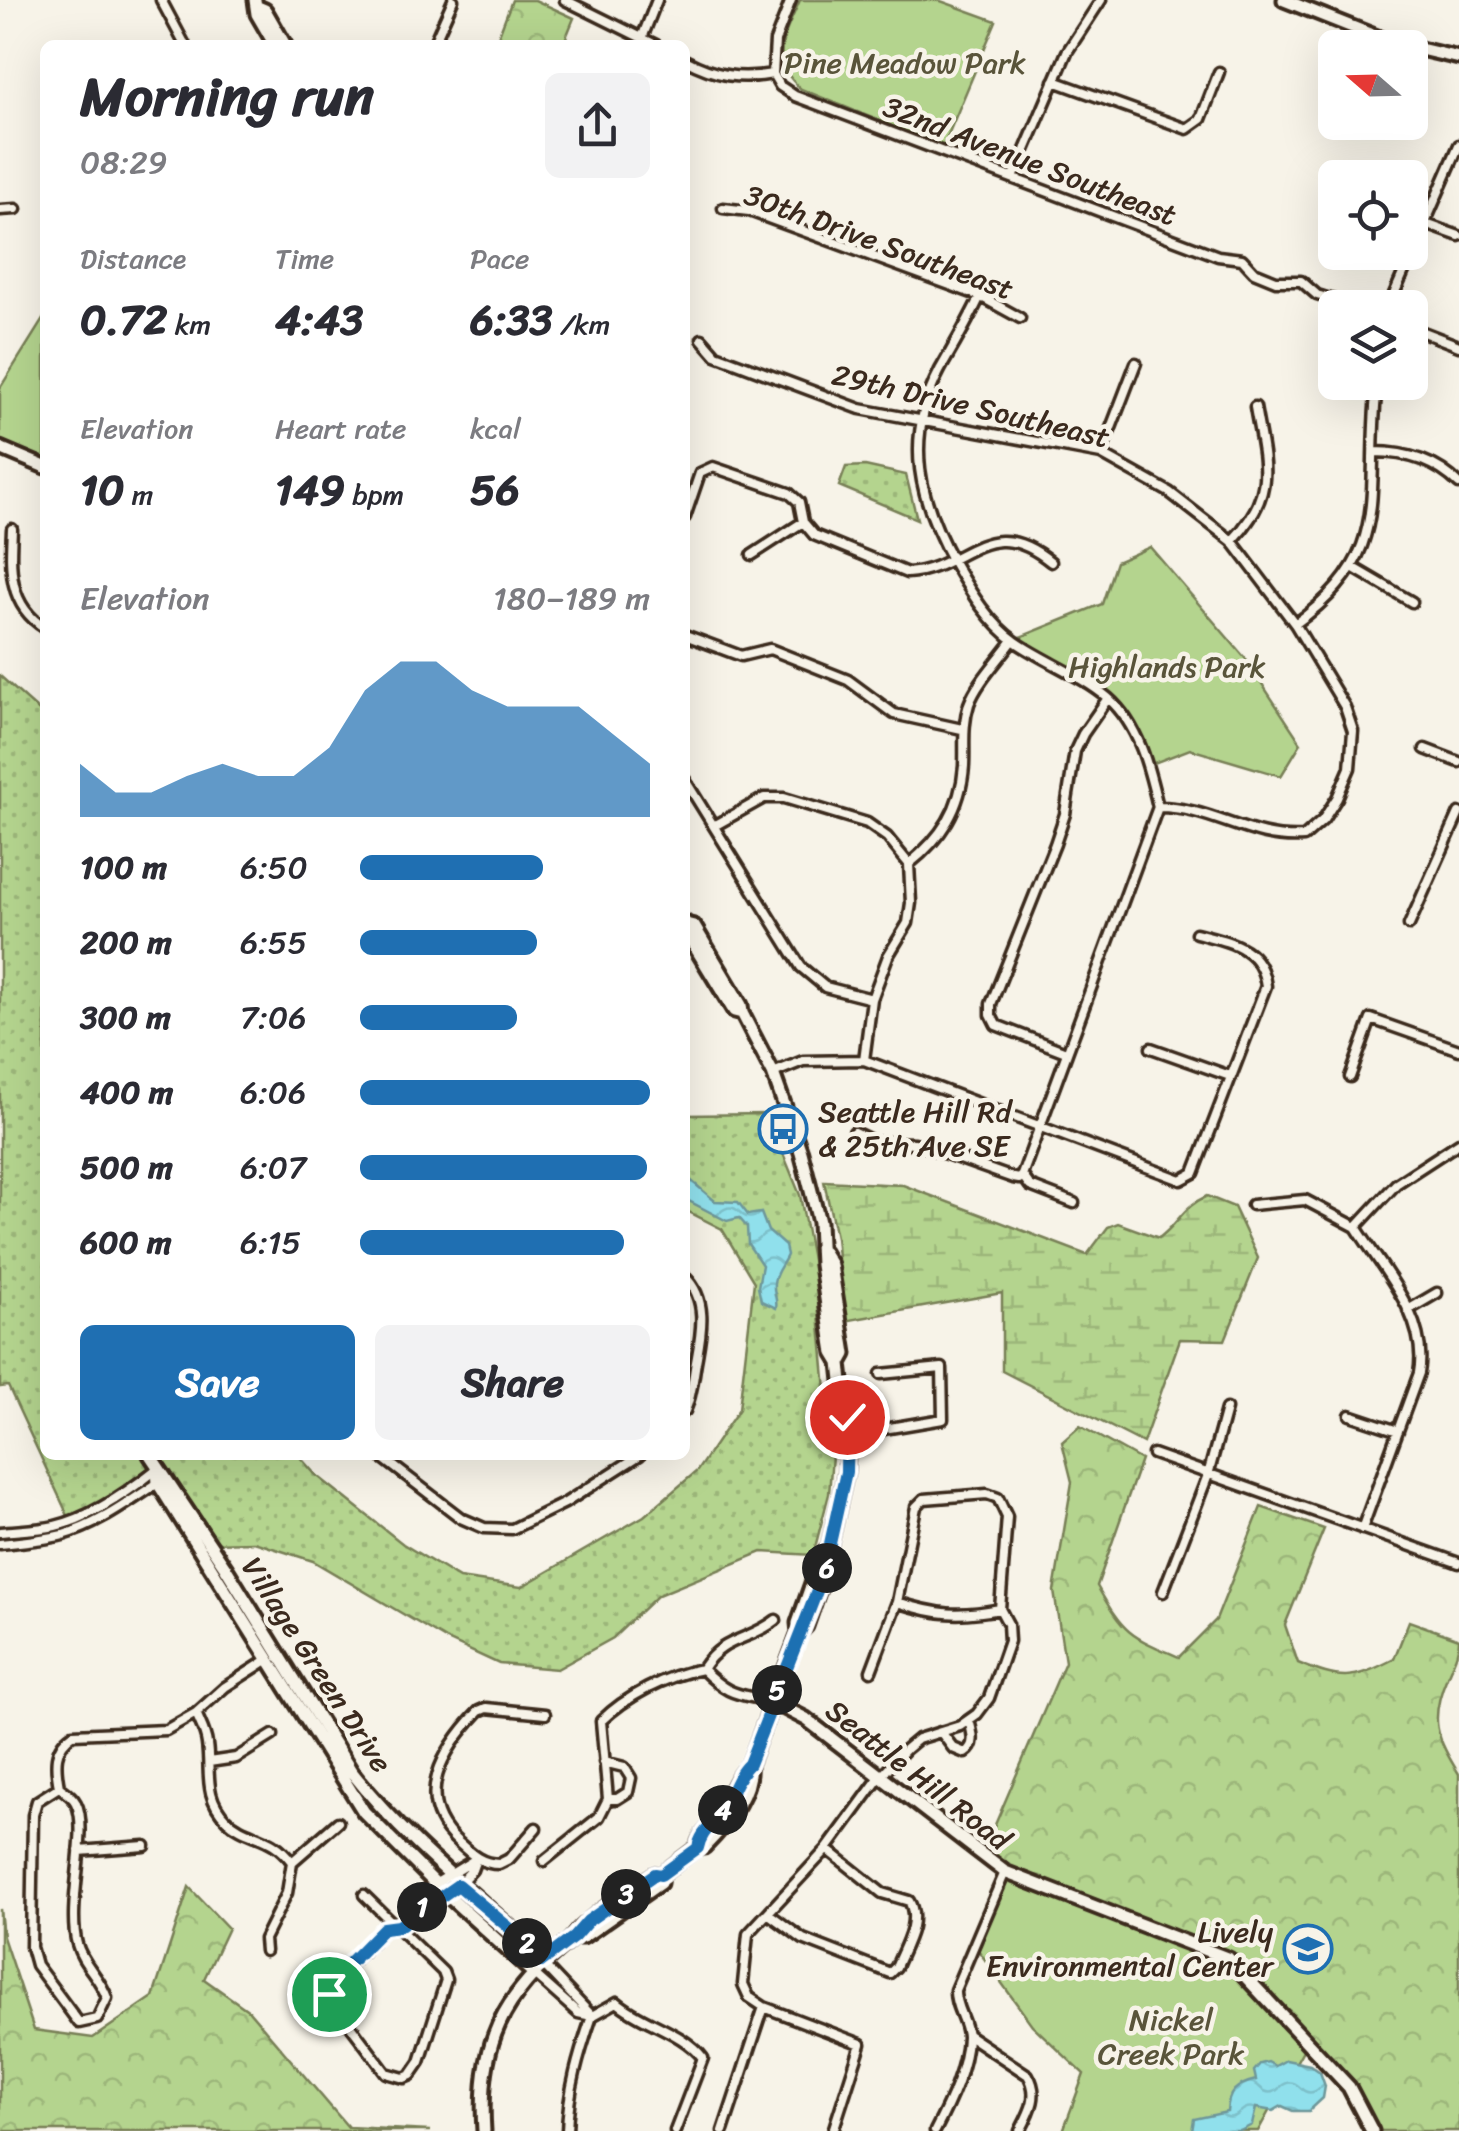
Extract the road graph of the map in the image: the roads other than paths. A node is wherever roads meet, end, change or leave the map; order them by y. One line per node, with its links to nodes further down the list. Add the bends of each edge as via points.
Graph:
1 (161, 0): 10 (street)
2 (453, 0): 13 (street)
3 (564, 0): 9 (street)
4 (658, 0): 9 (street)
5 (792, 0): 18 (street, via 775,41)
6 (1101, 0): 19 (street)
7 (1284, 0): 15 (street, via 1390,42)
8 (256, 4): 11 (street); 12 (street)
9 (642, 38): 14 (street)
10 (182, 40)
11 (272, 40)
12 (282, 40)
13 (436, 40)
14 (646, 40)
15 (1459, 58)
16 (690, 63): 18 (street, via 744,79)
17 (1219, 72): 19 (street, via 1201,119 1187,129)
18 (772, 74): 21 (street, 32nd Avenue Southeast, via 794,96)
19 (1054, 81): 21 (street)
20 (1459, 145): 25 (street)
21 (1012, 178): 28 (street, 32nd Avenue Southeast, via 1218,256 1242,259 1276,281 1301,281)
22 (724, 208): 29 (street, 30th Drive Southeast, via 749,211)
23 (16, 209): 24 (street)
24 (0, 210)
25 (1428, 212)
26 (1428, 225): 27 (street)
27 (1459, 236)
28 (1318, 295)
29 (980, 296): 30 (street, 30th Drive Southeast); 37 (street, via 936,379)
30 (1020, 318)
31 (1428, 335): 33 (street)
32 (702, 338): 37 (street, 29th Drive Southeast, via 716,355 860,409)
33 (1459, 346)
34 (1136, 362): 40 (street)
35 (1376, 400): 39 (street)
36 (1255, 407): 46 (street, via 1266,484 1256,514)
37 (923, 422): 40 (street, 29th Drive Southeast); 48 (street, via 920,484)
38 (0, 448): 41 (street)
39 (1374, 452): 42 (street, via 1410,456); 50 (street, via 1372,513)
40 (1102, 454): 46 (street, 29th Drive Southeast, via 1169,492)
41 (40, 464)
42 (1459, 484)
43 (690, 502): 44 (street, via 700,473 713,467 789,493 799,502)
44 (803, 522): 47 (street); 48 (street, via 814,535 907,573)
45 (12, 529): 53 (street, via 10,575 18,600)
46 (1232, 541): 52 (street, 29th Drive Southeast)
47 (752, 555)
48 (952, 559): 49 (street, via 993,541 1017,542); 55 (street, via 976,603)
49 (1051, 562)
50 (1354, 568): 51 (street); 52 (street)
51 (1412, 602)
52 (1295, 624): 61 (street, 29th Drive Southeast, via 1346,706 1353,731 1354,748 1323,820 1304,837 1271,838 1190,809)
53 (40, 625)
54 (690, 637): 57 (street, via 741,656 770,649 837,674 894,714)
55 (1012, 640): 56 (street); 57 (street, via 970,700)
56 (1108, 698): 61 (street, via 1149,765); 71 (street, via 1075,751 1065,814 991,1004 996,1025)
57 (962, 730): 64 (street, via 964,768 948,823)
58 (1426, 749): 59 (street)
59 (1459, 762)
60 (690, 788): 63 (street)
61 (1158, 807): 71 (street)
62 (1459, 813): 65 (street)
63 (714, 826): 64 (street, via 764,798 784,798 868,823); 68 (street, via 811,978)
64 (909, 864): 68 (street, via 908,922)
65 (1409, 924)
66 (1196, 933): 74 (street, via 1238,945 1261,964 1266,986)
67 (690, 939): 73 (street)
68 (872, 998): 72 (street)
69 (1151, 1048): 74 (street)
70 (1459, 1050): 75 (street, via 1372,1019)
71 (1066, 1052): 76 (street)
72 (864, 1060): 73 (street, via 803,1061); 76 (street)
73 (773, 1073): 93 (street, via 819,1222)
74 (1230, 1076): 76 (street, via 1188,1179)
75 (1350, 1078)
76 (1039, 1126): 79 (street)
77 (854, 1132): 79 (street, via 875,1142 915,1143)
78 (1458, 1145): 82 (street, via 1396,1184)
79 (1020, 1177): 80 (street)
80 (1074, 1202)
81 (1252, 1205): 82 (street, via 1305,1200)
82 (1356, 1226): 85 (street)
83 (690, 1283): 87 (street, via 702,1310)
84 (1437, 1293): 85 (street)
85 (1408, 1310): 92 (street, via 1422,1356)
86 (690, 1359): 87 (street)
87 (696, 1360): 89 (street)
88 (881, 1374): 93 (street, via 942,1368 942,1419)
89 (690, 1399)
90 (1226, 1409): 98 (street)
91 (1350, 1415): 92 (street)
92 (1398, 1432): 100 (street)
93 (848, 1435): 111 (street, via 842,1502)
94 (1153, 1454): 98 (street)
95 (152, 1460): 99 (street, Village Green Drive)
96 (389, 1460): 97 (street, via 462,1518 484,1528 512,1529)
97 (632, 1460)
98 (1208, 1475): 100 (street); 104 (street)
99 (160, 1476): 101 (street, via 55,1526); 102 (street, via 108,1515 62,1535); 108 (street, Village Green Drive); 131 (street, Village Green Drive, via 351,1771)
100 (1362, 1530): 103 (street)
101 (0, 1532)
102 (0, 1544)
103 (1459, 1563)
104 (1163, 1592)
105 (897, 1602): 106 (street, via 957,1616); 106 (street, via 912,1518 924,1499 986,1494 998,1498 1006,1517); 110 (street)
106 (1000, 1609): 114 (street, via 1009,1641 989,1698)
107 (776, 1620): 109 (street, via 722,1645)
108 (267, 1660): 112 (street); 132 (street, Village Green Drive, via 364,1812)
109 (702, 1669): 111 (street, via 733,1695); 118 (street, via 600,1721)
110 (870, 1671)
111 (773, 1702): 119 (street, Seattle Hill Road); 137 (street, via 749,1764 698,1848 599,1912)
112 (196, 1713): 117 (street); 120 (street, via 166,1730 73,1734 58,1752)
113 (545, 1714): 127 (street, via 486,1708 444,1752 436,1814)
114 (969, 1720): 115 (street); 115 (street, via 972,1741 965,1753)
115 (940, 1732): 119 (street, via 918,1740)
116 (273, 1735): 117 (street, via 236,1758)
117 (209, 1762): 129 (street, via 208,1790 228,1820 280,1846)
118 (604, 1762): 121 (street); 121 (street, via 624,1767 631,1778 628,1792)
119 (880, 1778): 125 (street); 130 (street, Seattle Hill Road)
120 (59, 1787): 126 (street, via 77,1804); 126 (street, via 38,1801 33,1815 31,1948 79,2023 97,2019 107,1998 77,1945)
121 (608, 1799): 128 (street, via 600,1817)
122 (338, 1822): 129 (street)
123 (536, 1828): 127 (street, via 509,1859)
124 (145, 1846): 126 (street)
125 (827, 1850): 134 (street); 134 (street, via 914,1910 890,1973 804,1938)
126 (79, 1852)
127 (476, 1859): 131 (street, via 472,1870)
128 (544, 1861)
129 (292, 1862): 136 (street)
130 (1005, 1872): 140 (street, via 955,1990); 148 (street, Seattle Hill Road, via 1229,1958 1349,2086)
131 (453, 1880): 132 (street); 137 (street, Village Green Drive, via 532,1947)
132 (440, 1888): 135 (street, via 427,1889 418,1910); 137 (street, Village Green Drive)
133 (364, 1895): 135 (street)
134 (769, 1914): 138 (street, via 748,1934 743,1984)
135 (399, 1926): 135 (street, via 446,1980 420,2062 404,2078 386,2073 331,2000 329,1987 384,1928)
136 (265, 1952)
137 (537, 1967): 139 (street); 142 (street, via 508,2006 490,2047)
138 (764, 2007): 141 (street); 145 (street, via 861,2044)
139 (592, 2016): 143 (street); 144 (street, via 617,2002 694,2046 703,2058)
140 (968, 2035): 146 (street); 147 (street, via 1034,2085)
141 (723, 2130)
142 (484, 2131)
143 (567, 2131)
144 (675, 2131)
145 (834, 2131)
146 (935, 2131)
147 (1020, 2131)
148 (1372, 2131)

